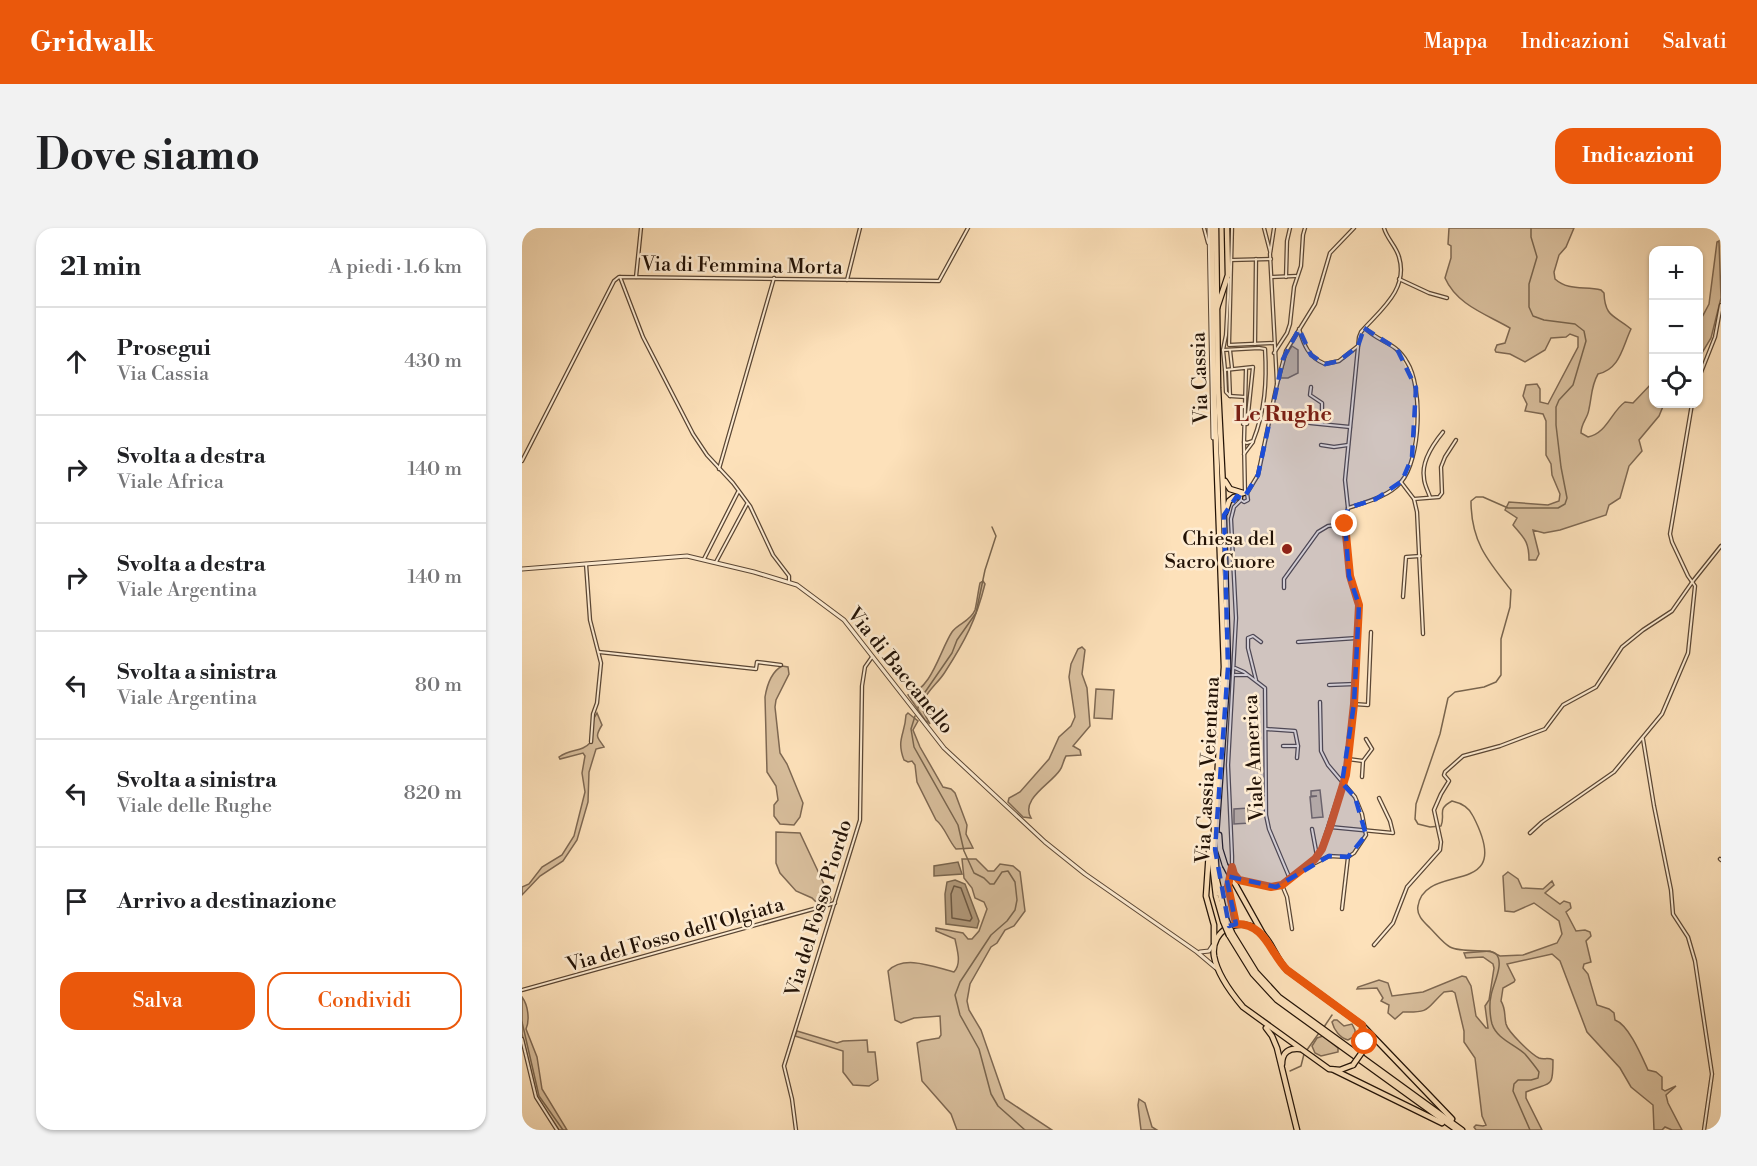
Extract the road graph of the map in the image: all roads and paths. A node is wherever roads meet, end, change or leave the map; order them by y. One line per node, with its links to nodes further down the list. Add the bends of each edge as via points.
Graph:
1 (641, 228): 21 (street)
2 (860, 228): 24 (street)
3 (968, 228): 24 (street, Via di Femmina Morta, via 940,281)
4 (1204, 228): 13 (street)
5 (1212, 228): 13 (street); 28 (main road, Via Cassia); 60 (main road, Via Cassia)
6 (1230, 228): 17 (street); 28 (main road, via 1227,275); 34 (street)
7 (1264, 228): 14 (street)
8 (1274, 228): 14 (street)
9 (1290, 228): 18 (street)
10 (1305, 228): 19 (street)
11 (1354, 228): 30 (street, via 1330,253 1315,304)
12 (1384, 228): 25 (street, via 1399,256)
13 (1210, 249): 49 (street)
14 (1270, 254): 16 (street)
15 (1256, 259): 16 (street); 17 (street); 32 (street)
16 (1271, 259): 22 (street)
17 (1232, 260): 32 (street, via 1228,345)
18 (1286, 276): 19 (street); 22 (street)
19 (1297, 276): 36 (street, via 1287,333)
20 (620, 277): 21 (street, Via di Femmina Morta); 56 (street, Via di Femmina Morta, via 614,281); 57 (street, via 640,330 671,393 700,446)
21 (636, 277): 23 (street, Via di Femmina Morta)
22 (1272, 277): 31 (street)
23 (774, 278): 24 (street, Via di Femmina Morta); 57 (street)
24 (847, 279)
25 (1399, 279): 26 (street); 29 (street, via 1392,299)
26 (1447, 298)
27 (1721, 305): 37 (street)
28 (1216, 311): 58 (main road, Via Cassia)
29 (1364, 328): 33 (street); 59 (street, via 1397,349 1407,362 1416,388 1414,446)
30 (1299, 329): 33 (street, via 1311,356 1325,364 1339,361); 40 (street, via 1286,351)
31 (1274, 343): 32 (street); 36 (street)
32 (1255, 344)
33 (1358, 346): 47 (street)
34 (1223, 350): 35 (street); 39 (street)
35 (1230, 350): 39 (street); 51 (street, via 1265,350 1264,407)
36 (1274, 353): 40 (street)
37 (1703, 367)
38 (1246, 369): 39 (street); 42 (street); 46 (street, via 1253,367 1251,400)
39 (1229, 370): 42 (street, via 1226,392)
40 (1277, 384): 62 (street, via 1258,475)
41 (1311, 387): 45 (street, via 1310,395 1322,403)
42 (1246, 397): 46 (street)
43 (1691, 408): 77 (street, via 1670,536)
44 (1302, 420): 45 (street)
45 (1322, 423): 47 (street)
46 (1244, 424): 52 (street)
47 (1350, 427): 54 (street)
48 (1443, 432): 63 (street, via 1424,471)
49 (1213, 438): 60 (main road)
50 (1456, 440): 63 (street, via 1441,466 1443,493)
51 (1253, 441): 52 (street); 55 (street)
52 (1244, 442): 55 (street)
53 (1321, 445): 54 (street)
54 (1348, 445): 66 (street)
55 (1244, 454): 62 (street)
56 (522, 461)
57 (719, 469): 61 (street)
58 (1222, 470): 62 (main road, via 1227,486); 67 (main road, Via Cassia)
59 (1401, 482): 64 (street); 66 (street, via 1376,499)
60 (1218, 488): 69 (main road, Via Cassia)
61 (739, 491): 65 (street); 72 (street)
62 (1243, 495): 67 (main road, via 1229,501); 88 (street, via 1231,519)
63 (1431, 497): 64 (street)
64 (1414, 499): 71 (street)
65 (748, 503): 73 (street); 76 (street)
66 (1348, 508): 68 (street)
67 (1224, 515): 108 (main road, Via Cassia Veientana, via 1228,667)
68 (1345, 524): 78 (street, via 1318,532 1284,579); 82 (street, via 1350,576 1359,602)
69 (1220, 527): 108 (main road, Via Cassia Veientana, via 1224,667)
70 (1721, 546): 77 (street)
71 (1420, 556): 79 (street, via 1406,557); 81 (street)
72 (704, 559): 73 (street, Via di Baccanello); 74 (street, Via di Baccanello, via 680,556)
73 (716, 562): 76 (street, Via di Baccanello)
74 (586, 564): 75 (street, Via di Baccanello); 85 (street, via 591,623)
75 (522, 569)
76 (789, 581): 86 (street, Via di Baccanello, via 840,616)
77 (1693, 581): 98 (street, via 1696,589 1688,653 1664,711); 126 (street, via 1672,611 1622,646 1599,684 1563,705 1545,729 1471,753 1445,772 1449,781 1434,810 1440,850 1407,886 1393,923)
78 (1284, 588)
79 (1403, 597)
80 (1371, 632): 95 (street, via 1368,705)
81 (1424, 634)
82 (1357, 638): 84 (street); 92 (street)
83 (1261, 642): 91 (street, via 1253,636 1248,638)
84 (1298, 642)
85 (599, 652): 87 (street, via 756,669 757,662); 99 (street, via 601,664)
86 (872, 657): 120 (street, Via del Fosso Piordo, via 865,667 862,686 860,818); 127 (street, Via di Baccanello, via 944,748 1045,842 1084,874)
87 (781, 665)
88 (1235, 668): 89 (street); 90 (street, Viale America)
89 (1234, 675): 90 (street, Viale America); 117 (street, via 1228,765)
90 (1250, 676): 91 (street, Viale America)
91 (1256, 680): 96 (street, Viale America, via 1266,688)
92 (1355, 684): 93 (street); 95 (street)
93 (1329, 685)
94 (1320, 702): 106 (street, via 1321,751)
95 (1354, 704): 103 (street)
96 (1266, 729): 101 (street, via 1294,730); 118 (street, Viale America, via 1266,818)
97 (1366, 739): 104 (street, via 1372,749)
98 (1643, 739): 113 (street, via 1614,772); 142 (street, via 1673,914 1689,940 1695,961 1712,1074)
99 (591, 742)
100 (1283, 746): 101 (street)
101 (1298, 746): 102 (street)
102 (1297, 758)
103 (1348, 759): 104 (street); 106 (street)
104 (1362, 761): 105 (street)
105 (1362, 777)
106 (1342, 783): 110 (street); 112 (street, via 1355,797)
107 (1379, 798): 112 (street, via 1393,833)
108 (1217, 799): 109 (main road, Via Cassia Veientana)
109 (1216, 811): 124 (main road, bridge, via 1225,865); 125 (main road, via 1211,823 1206,888); 132 (main road, Via Cassia Veientana, bridge, via 1220,896 1231,934 1266,984)
110 (1330, 827): 112 (street); 114 (street)
111 (1312, 830): 114 (street)
112 (1366, 831): 115 (street, via 1363,842)
113 (1530, 833)
114 (1317, 856): 116 (street)
115 (1348, 857): 116 (street, via 1335,855); 121 (street)
116 (1309, 866): 118 (street)
117 (1232, 867): 119 (street, via 1239,880 1271,887); 122 (street, via 1228,886)
118 (1290, 879): 119 (street)
119 (1282, 885): 123 (street)
120 (835, 903): 129 (street, Via del Fosso dell'Olgiata); 138 (street, Via del Fosso Piordo, via 784,1066)
121 (1342, 909)
122 (1236, 924): 124 (main road); 125 (main road, via 1222,931)
123 (1292, 929)
124 (1263, 934): 131 (main road, via 1287,970)
125 (1214, 943): 127 (street, via 1208,952); 128 (main road)
126 (1374, 945)
127 (1197, 952): 128 (street, Via di Baccanello)
128 (1220, 971): 130 (main road, via 1239,1002)
129 (522, 990)
130 (1261, 1022): 134 (main road); 135 (main road, via 1272,1036)
131 (1362, 1025): 136 (main road, bridge, via 1365,1048 1353,1065); 141 (main road)
132 (1325, 1033): 140 (main road, Via Cassia Veientana); 141 (main road, Via Cassia Veientana)
133 (522, 1039): 137 (street, via 536,1097)
134 (1304, 1051): 135 (main road, via 1287,1051 1282,1057); 136 (main road)
135 (1282, 1069): 139 (main road)
136 (1334, 1070): 140 (main road)
137 (557, 1130)
138 (795, 1130)
139 (1297, 1130)
140 (1455, 1130)
141 (1464, 1130)
142 (1704, 1130)

